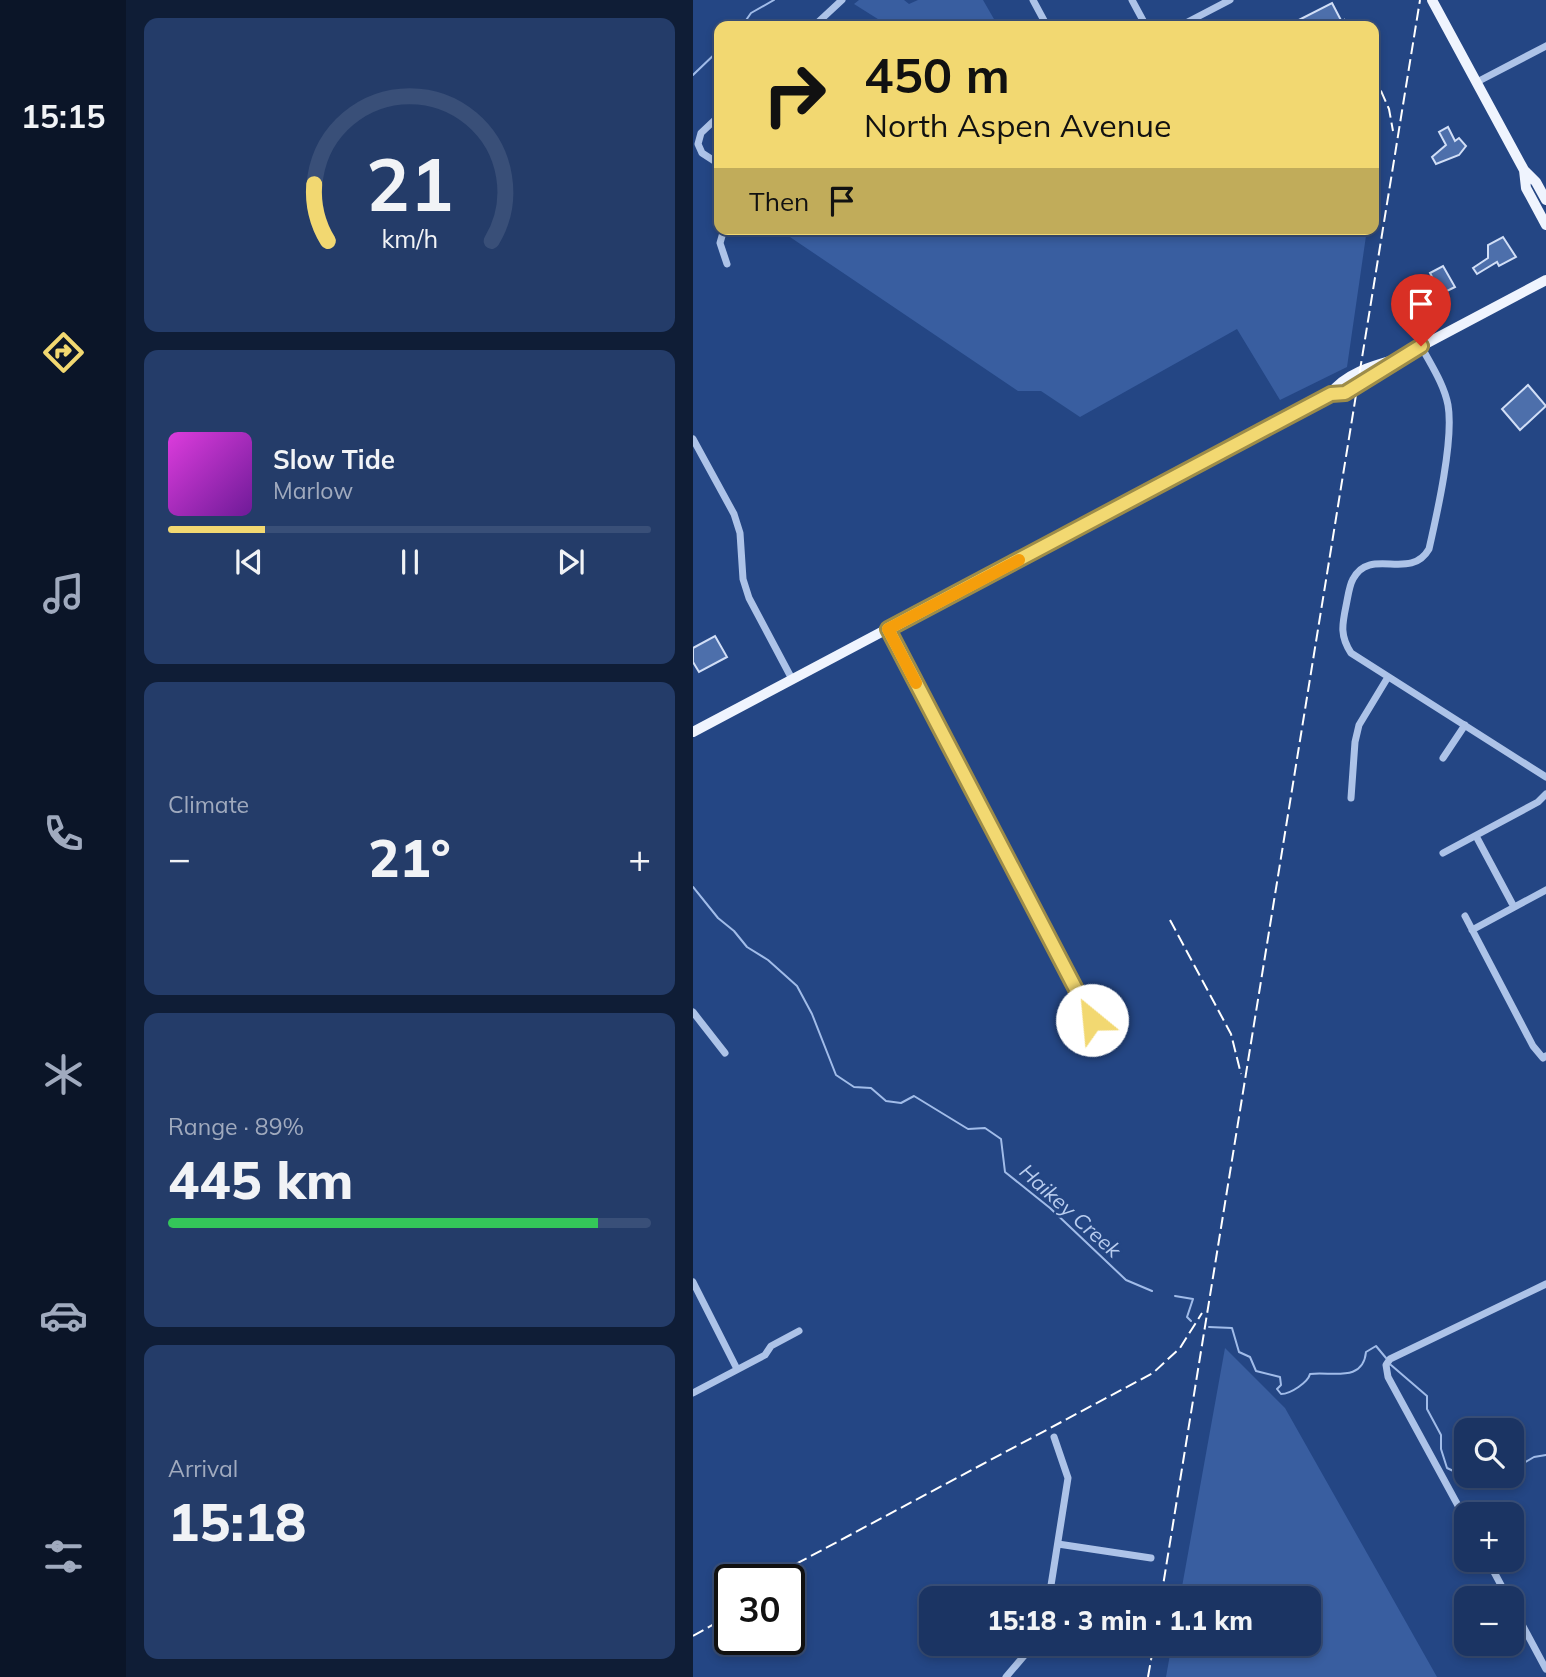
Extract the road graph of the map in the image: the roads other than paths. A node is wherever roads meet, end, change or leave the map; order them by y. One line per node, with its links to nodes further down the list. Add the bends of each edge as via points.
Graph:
1 (842, 0): 6 (street)
2 (1033, 0): 7 (street)
3 (1132, 0): 8 (street)
4 (1230, 0): 9 (street)
5 (1432, 0): 11 (main road)
6 (819, 21)
7 (1044, 21)
8 (1143, 21)
9 (1190, 21)
10 (1546, 46): 11 (street)
11 (1477, 82): 14 (main road)
12 (714, 121): 13 (street, via 701,133 698,144)
13 (714, 161)
14 (1524, 170): 15 (main road); 16 (main road, via 1526,188)
15 (1546, 200)
16 (1546, 225)
17 (722, 235): 18 (street, via 720,243)
18 (727, 264)
19 (1546, 280): 20 (main road)
20 (1421, 346): 22 (main road, via 1349,377 1331,394); 23 (street, via 1439,380 1449,416 1429,549 1424,558 1410,565 1375,563 1357,572 1341,632 1351,653)
21 (693, 439): 24 (street, via 734,514 749,598)
22 (888, 629): 24 (main road); 38 (street)
23 (1388, 677): 25 (street); 30 (street, via 1360,725)
24 (792, 679): 26 (main road)
25 (1465, 725): 27 (street); 28 (street)
26 (693, 732)
27 (1443, 758)
28 (1546, 777)
29 (1546, 794): 31 (street)
30 (1352, 798)
31 (1476, 836): 32 (street); 34 (street)
32 (1443, 853)
33 (1546, 890): 34 (street)
34 (1514, 907): 36 (street)
35 (1465, 916): 36 (street)
36 (1472, 930): 40 (street, via 1533,1046)
37 (693, 1012): 39 (street)
38 (1092, 1020)
39 (725, 1053)
40 (1544, 1057)
41 (693, 1282): 44 (street)
42 (1546, 1284): 47 (street, via 1390,1359 1386,1365 1388,1377)
43 (799, 1331): 44 (street)
44 (737, 1369): 45 (street)
45 (693, 1393)
46 (1054, 1437): 48 (street, via 1068,1478)
47 (1457, 1502)
48 (1058, 1544): 49 (street); 50 (street)
49 (1150, 1558)
50 (1051, 1586)
51 (1524, 1628): 53 (street)
52 (1024, 1656): 54 (street)
53 (1546, 1669)
54 (1006, 1677)

